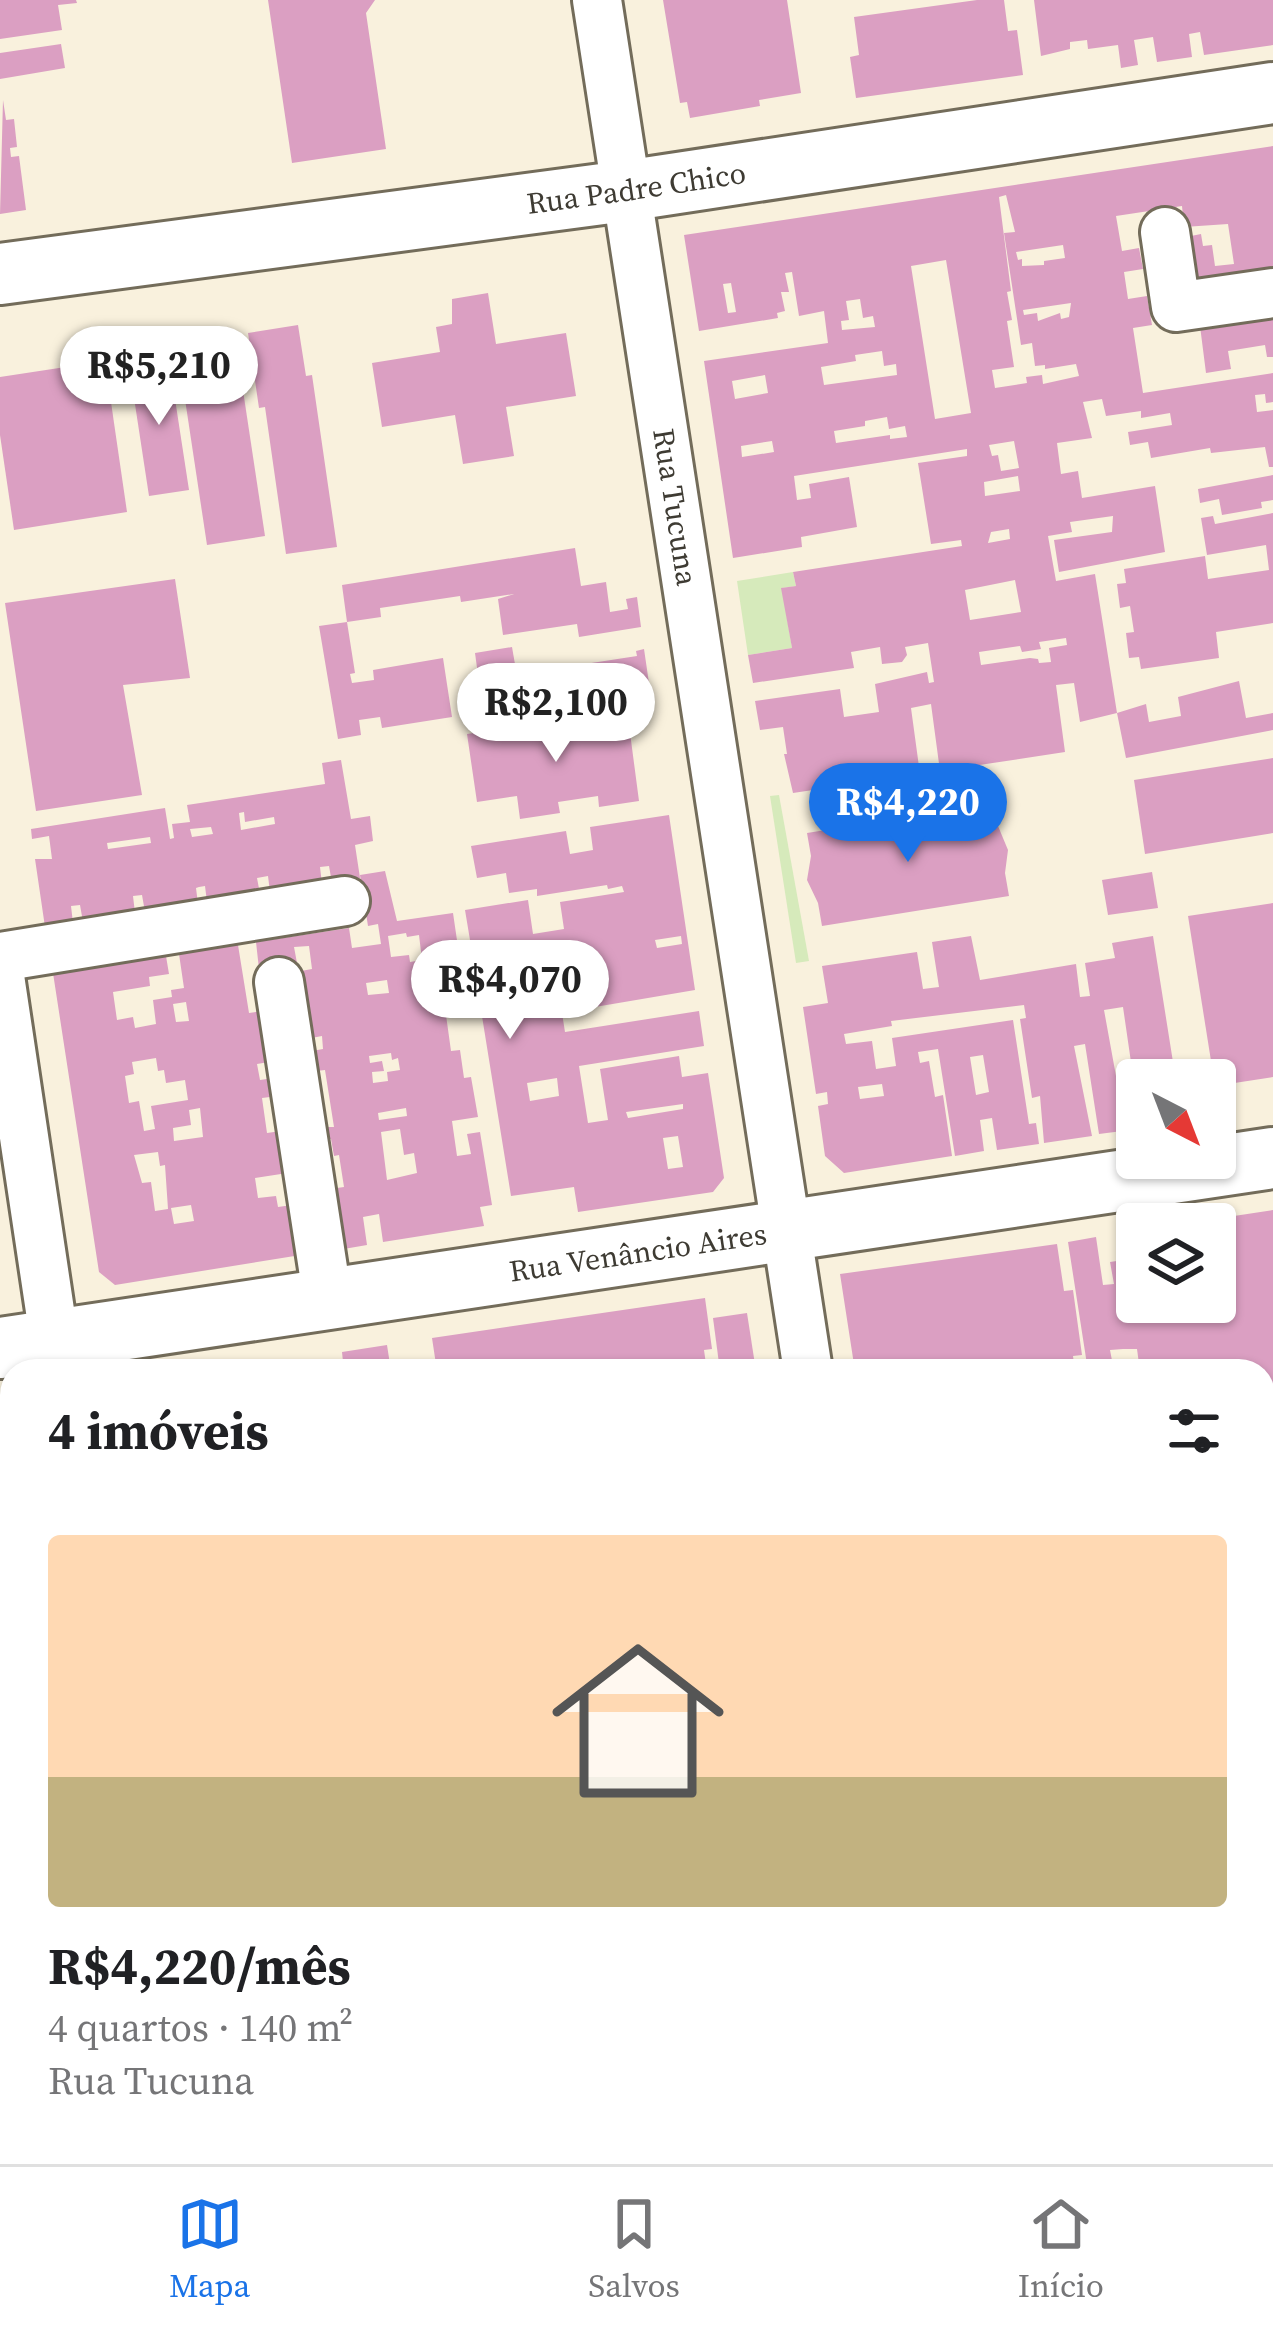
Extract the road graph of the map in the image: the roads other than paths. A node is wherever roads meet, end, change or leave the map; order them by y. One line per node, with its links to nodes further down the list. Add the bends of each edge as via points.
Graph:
1 (597, 0): 3 (street, Rua Tucuna)
2 (1273, 93): 3 (street, Rua Padre Chico)
3 (625, 191): 5 (street, Rua Padre Chico); 12 (street, Rua Tucuna)
4 (1165, 232): 6 (street, via 1176,307)
5 (0, 274)
6 (1273, 293)
7 (345, 901): 8 (street)
8 (0, 957)
9 (0, 976): 14 (street)
10 (280, 982): 13 (street)
11 (1273, 1158): 12 (street, Rua Venâncio Aires)
12 (788, 1233): 13 (street, Rua Venâncio Aires); 15 (street, Rua Tucuna)
13 (328, 1301): 14 (street, Rua Venâncio Aires)
14 (38, 1354)
15 (806, 1359)

